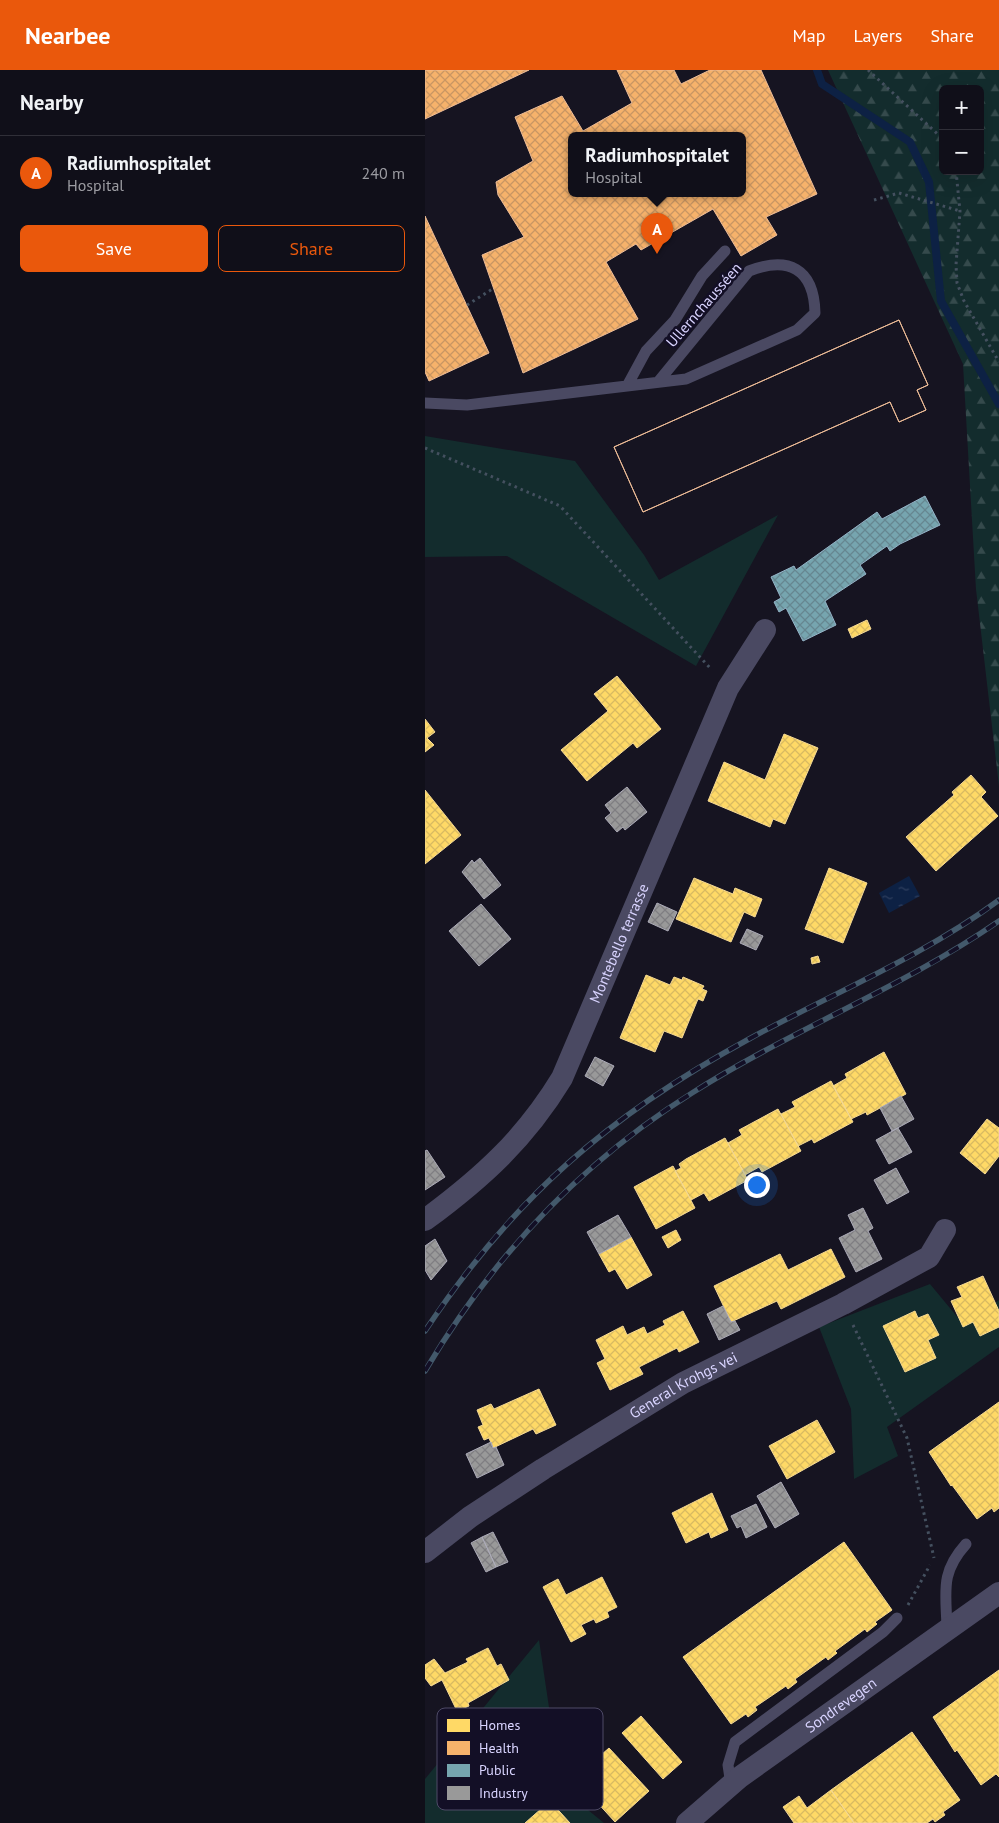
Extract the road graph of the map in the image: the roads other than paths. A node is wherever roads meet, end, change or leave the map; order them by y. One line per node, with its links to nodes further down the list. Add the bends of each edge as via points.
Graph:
1 (725, 251): 3 (lane, Ullernchausséen, via 702,276 675,320 646,351)
2 (658, 382): 2 (lane, Ullernchausséen, via 686,379 797,330 815,312 810,285 801,271 782,264 766,264 749,271); 3 (lane, Ullernchausséen)
3 (627, 386): 4 (lane, Ullernchausséen, via 467,405)
4 (425, 403)
5 (765, 630): 6 (street, Montebello terrasse, via 728,688 562,1078 544,1107 488,1171)
6 (425, 1220)
7 (945, 1230): 9 (street, General Krohgs vei, via 929,1257 843,1304 683,1383 543,1469 470,1517)
8 (967, 1544): 12 (lane, via 954,1558 946,1578)
9 (425, 1552)
10 (999, 1593): 12 (street, Sondrevegen)
11 (897, 1618): 13 (lane, via 883,1632 735,1742 728,1765)
12 (947, 1628): 13 (street, Sondrevegen)
13 (731, 1785): 14 (street, Sondrevegen)
14 (687, 1823)

